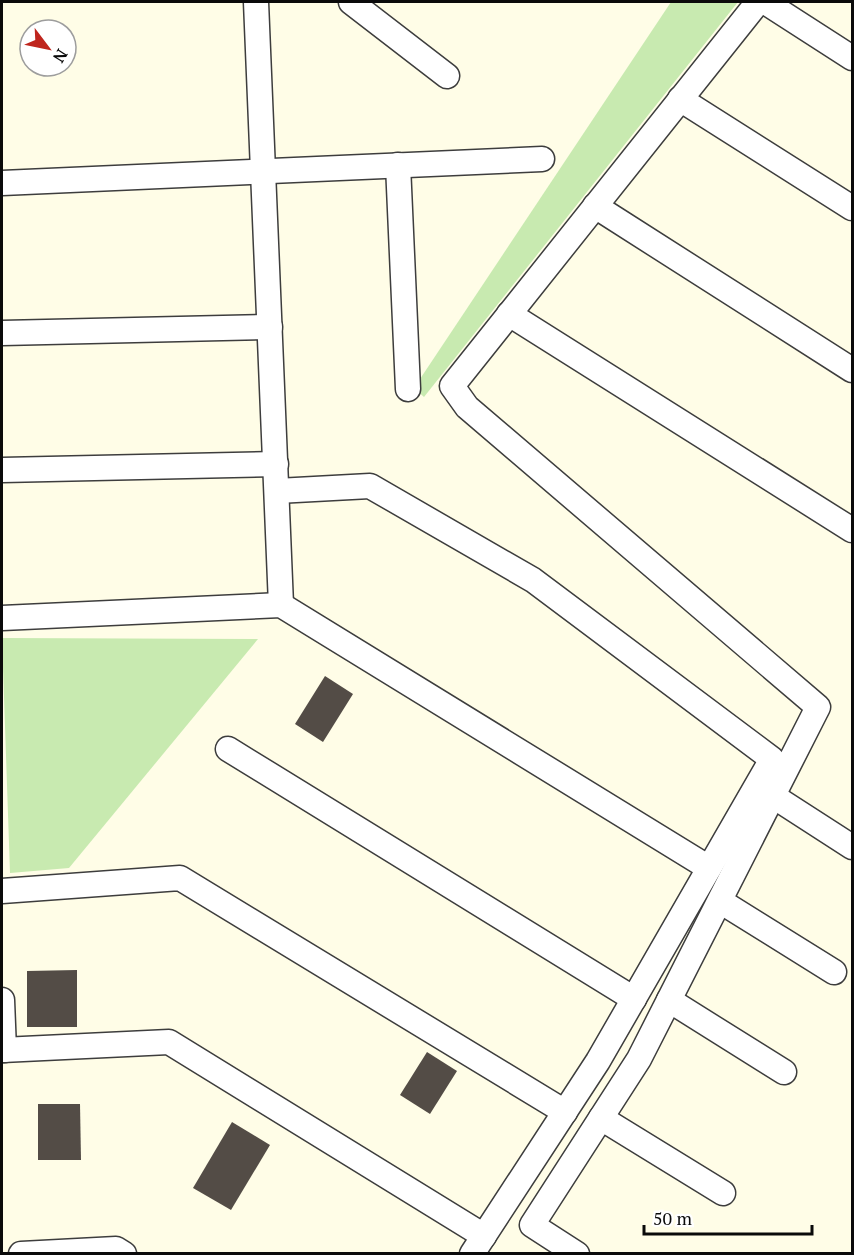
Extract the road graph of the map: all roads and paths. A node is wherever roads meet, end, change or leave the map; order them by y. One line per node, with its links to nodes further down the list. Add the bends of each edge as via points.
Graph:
1 (256, 2): 10 (street)
2 (351, 2): 6 (street)
3 (758, 2): 7 (street)
4 (765, 2): 5 (street)
5 (852, 58)
6 (447, 76)
7 (680, 99): 12 (street); 13 (street)
8 (542, 159): 9 (street)
9 (398, 165): 10 (street); 18 (street)
10 (264, 171): 11 (street); 15 (street)
11 (2, 183)
12 (595, 206): 14 (street); 17 (street)
13 (852, 208)
14 (509, 314): 22 (street); 26 (street, via 452,386 467,407 818,707)
15 (270, 327): 16 (street); 19 (street)
16 (2, 333)
17 (852, 370)
18 (408, 389)
19 (276, 464): 20 (street); 21 (street)
20 (2, 470)
21 (277, 491): 23 (street); 28 (street, via 370,486 533,580 772,759)
22 (852, 530)
23 (281, 605): 24 (street); 28 (street)
24 (2, 618)
25 (228, 749): 32 (street)
26 (773, 796): 27 (street); 30 (street)
27 (852, 847)
28 (709, 868): 32 (street)
29 (2, 891): 37 (street, via 180,878)
30 (720, 901): 31 (street); 34 (street)
31 (834, 972)
32 (634, 999): 37 (street)
33 (2, 1000): 35 (street)
34 (669, 1000): 36 (street); 38 (street, via 639,1059)
35 (3, 1050): 40 (street, via 170,1042)
36 (784, 1072)
37 (565, 1112): 40 (street)
38 (602, 1118): 39 (street); 43 (street, via 532,1225)
39 (723, 1193)
40 (478, 1245)
41 (21, 1254): 42 (street, via 116,1249)
42 (124, 1254)
43 (577, 1254)

